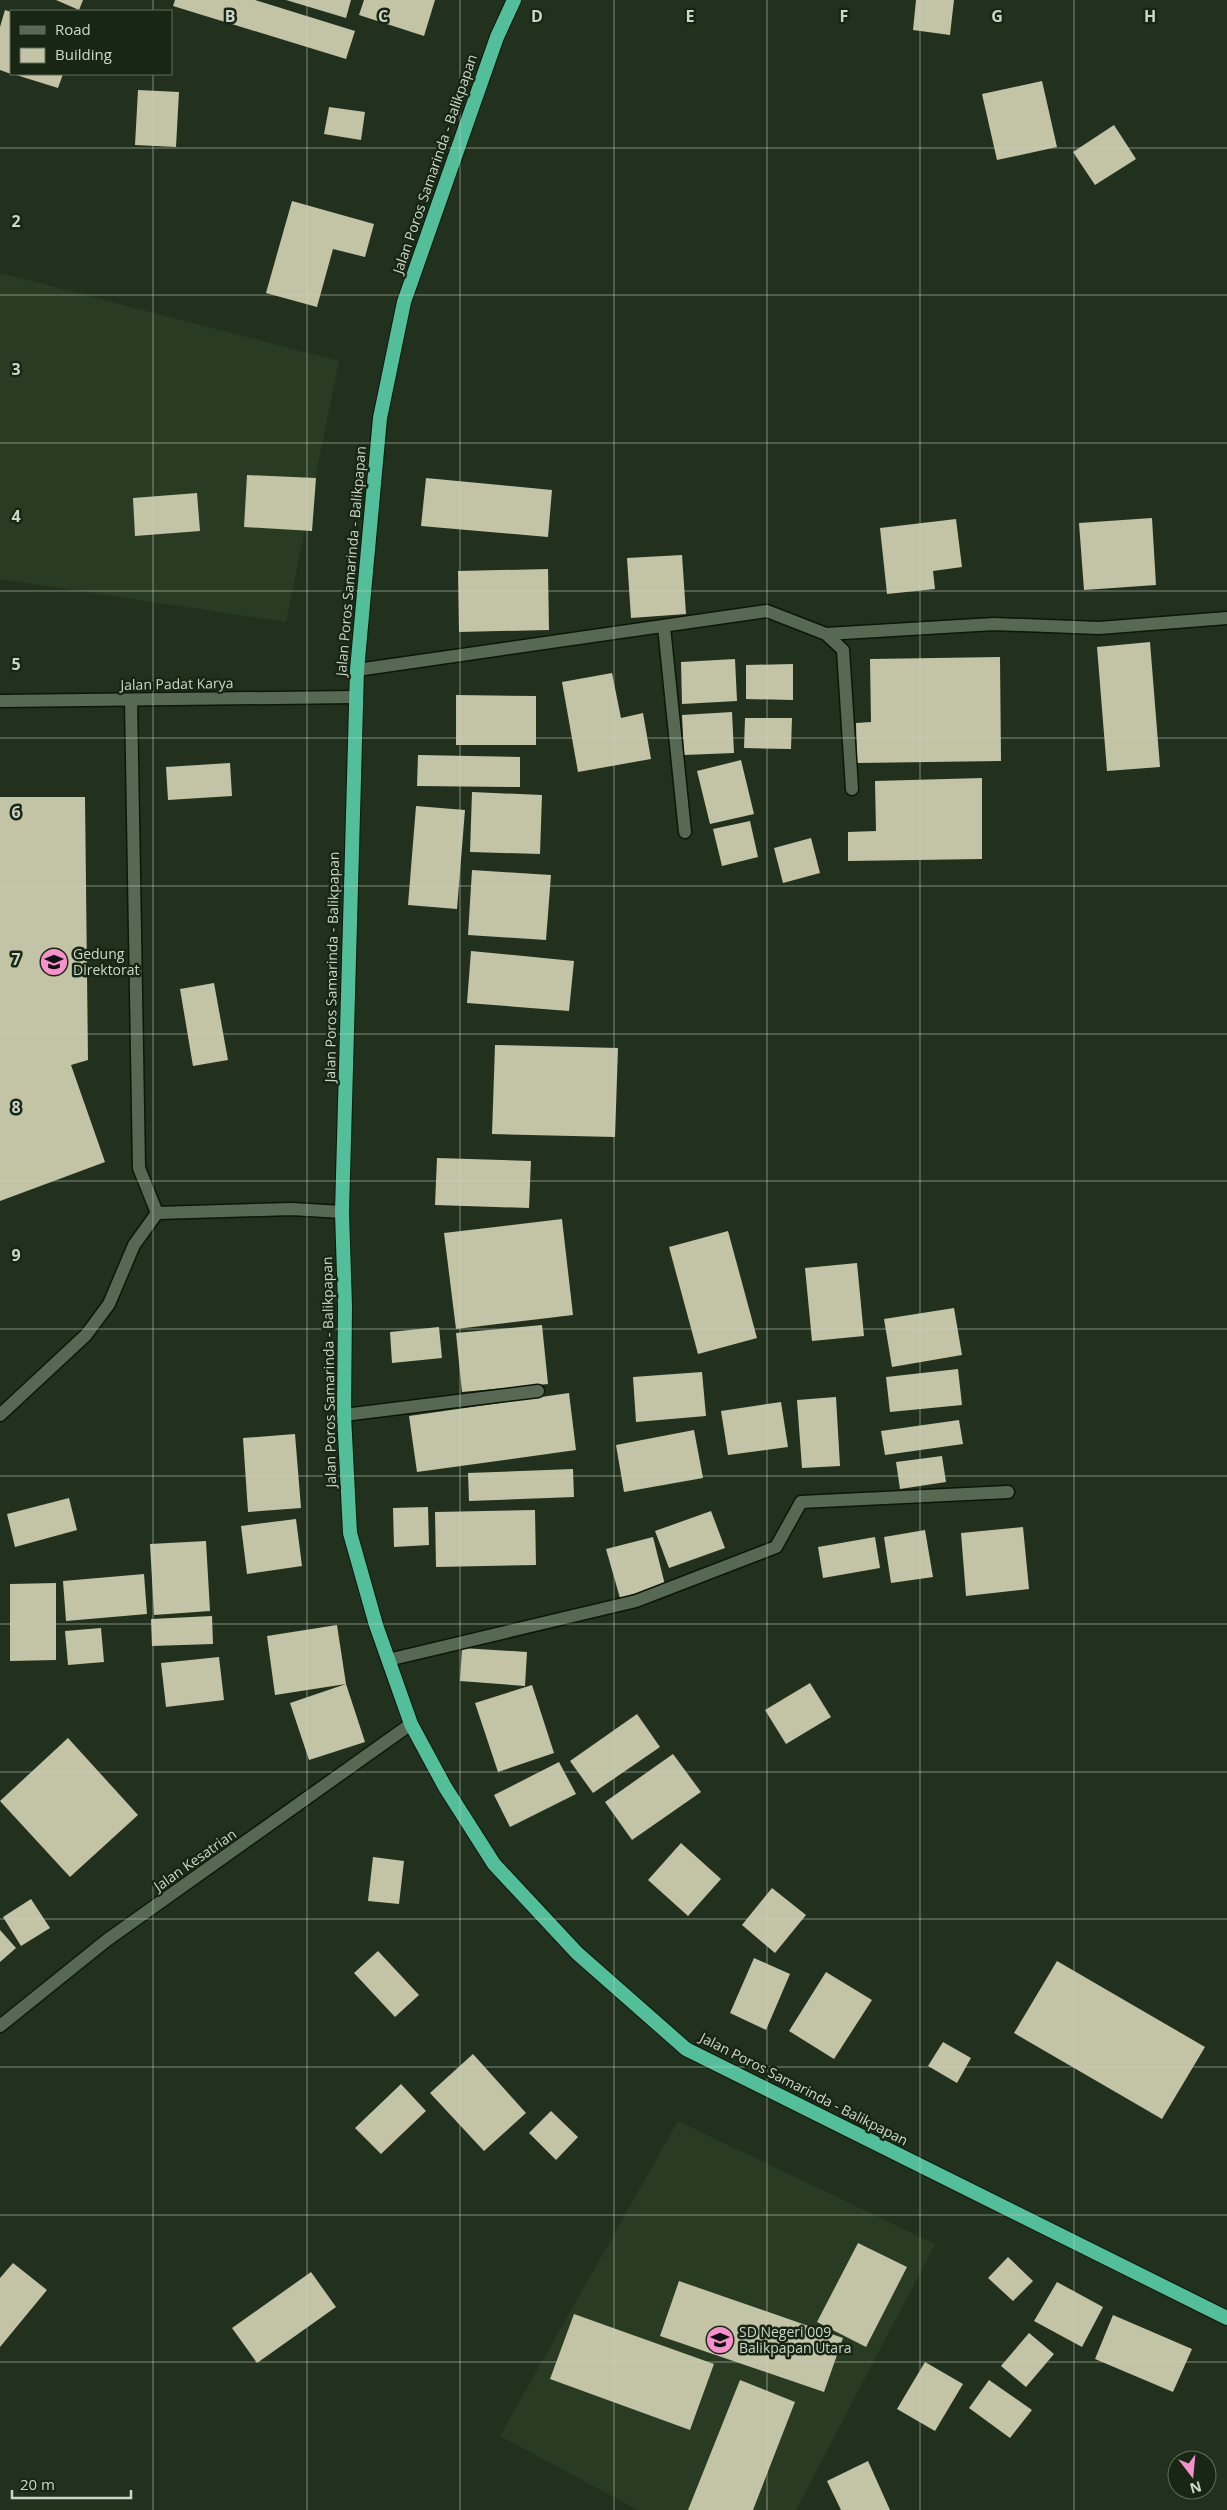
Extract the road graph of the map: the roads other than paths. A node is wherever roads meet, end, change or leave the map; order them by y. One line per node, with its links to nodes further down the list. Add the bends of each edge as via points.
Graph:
1 (514, 0): 5 (highway, Jalan Poros Samarinda - Balikpapan, via 497,37 404,302 380,418)
2 (1227, 618): 4 (street, via 1098,628 994,624)
3 (664, 627): 4 (street, via 767,611); 5 (street); 10 (street)
4 (826, 634): 9 (street, via 844,650)
5 (357, 670): 6 (highway, Jalan Poros Samarinda - Balikpapan)
6 (355, 697): 7 (street, Jalan Padat Karya); 11 (highway, Jalan Poros Samarinda - Balikpapan)
7 (131, 700): 8 (street, Jalan Padat Karya); 12 (street, via 139,1168)
8 (0, 701)
9 (852, 789)
10 (685, 832)
11 (342, 1212): 12 (street, via 292,1209); 15 (highway, Jalan Poros Samarinda - Balikpapan)
12 (157, 1213): 14 (street, via 134,1245 108,1304 86,1336)
13 (538, 1391): 15 (street)
14 (0, 1415)
15 (344, 1416): 17 (highway, Jalan Poros Samarinda - Balikpapan, via 350,1533)
16 (1008, 1492): 17 (street, via 802,1502 776,1547 636,1601)
17 (388, 1660): 18 (highway, Jalan Poros Samarinda - Balikpapan)
18 (411, 1724): 19 (street, Jalan Kesatrian, via 107,1940); 20 (highway, Jalan Poros Samarinda - Balikpapan, via 445,1788 494,1864 577,1953 686,2049)
19 (0, 2026)
20 (1227, 2318)

